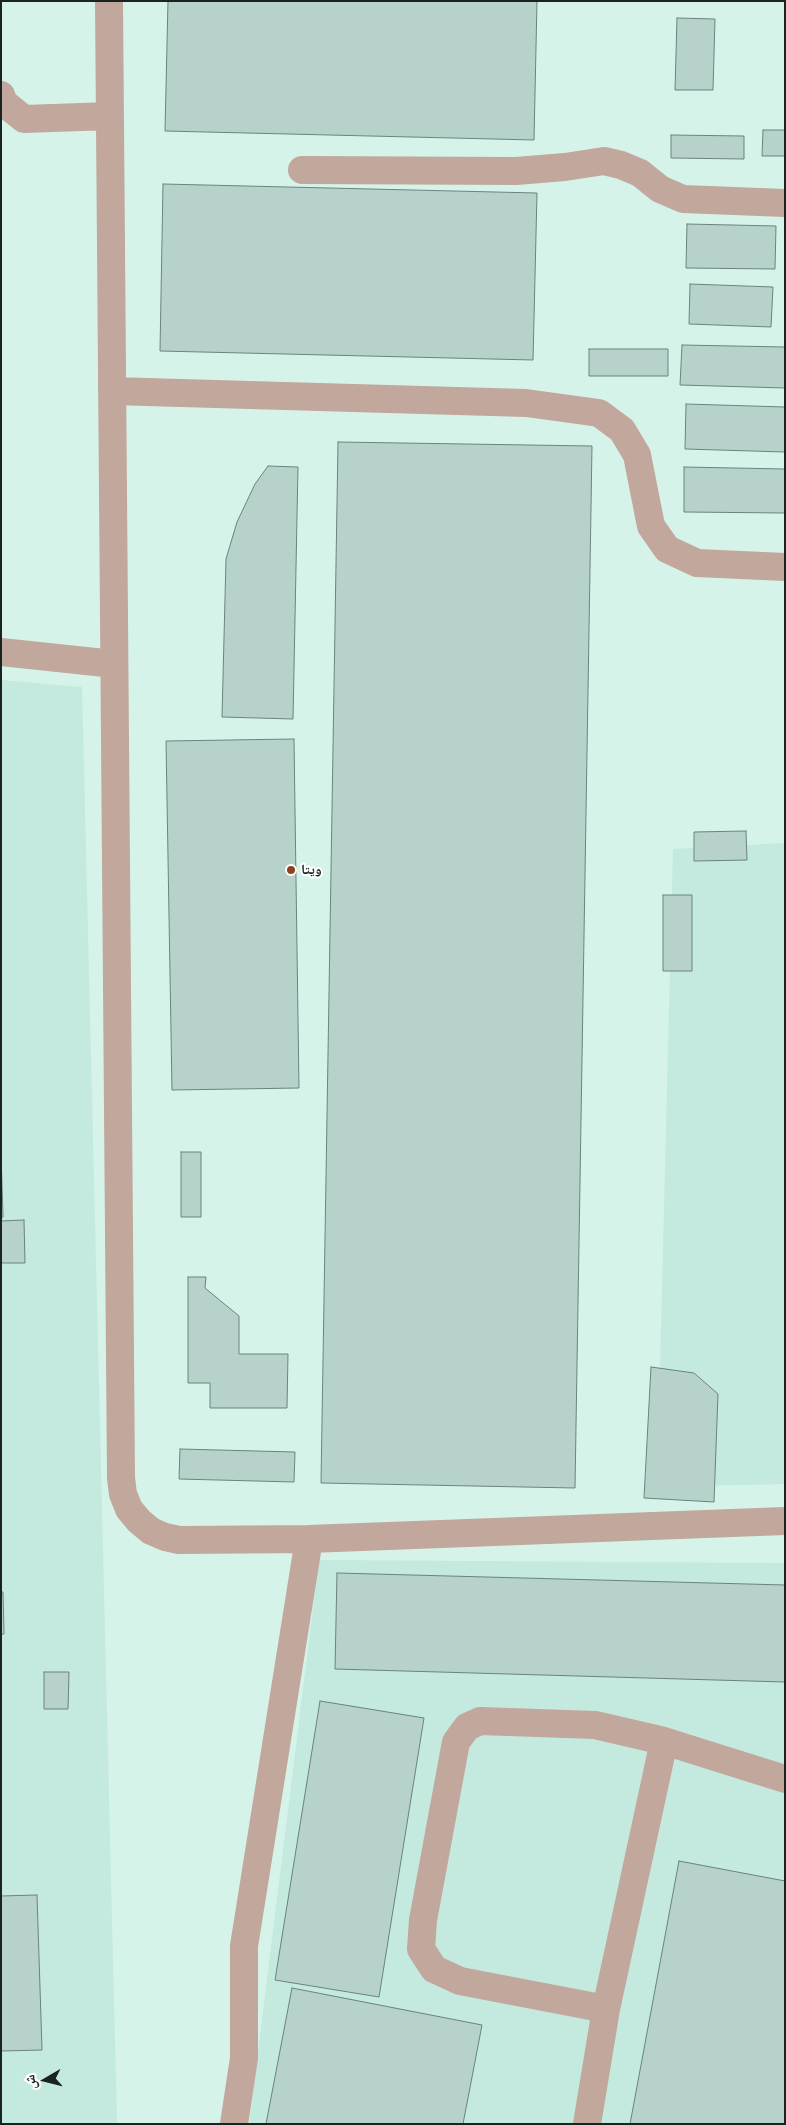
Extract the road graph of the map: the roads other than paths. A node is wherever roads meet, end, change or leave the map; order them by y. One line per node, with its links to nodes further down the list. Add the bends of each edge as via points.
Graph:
1 (110, 1): 3 (street)
2 (1, 95): 3 (street, via 4,103 24,119)
3 (110, 116): 6 (street)
4 (302, 170): 5 (street, via 516,171 604,161 640,173 683,199)
5 (785, 203)
6 (112, 391): 7 (street, via 526,403 599,413 622,430 637,455 651,526 667,548 697,563); 9 (street)
7 (785, 567)
8 (1, 652): 9 (street)
9 (114, 664): 11 (street, via 123,1494 139,1521 164,1537 179,1540)
10 (785, 1521): 11 (street)
11 (309, 1539): 15 (street, via 244,1946 244,2058)
12 (664, 1741): 13 (street); 14 (street); 14 (street, via 595,1725 480,1721 467,1727 456,1742 423,1920 421,1949 434,1969 460,1981)
13 (785, 1779)
14 (606, 2009): 16 (street)
15 (234, 2124)
16 (587, 2124)

